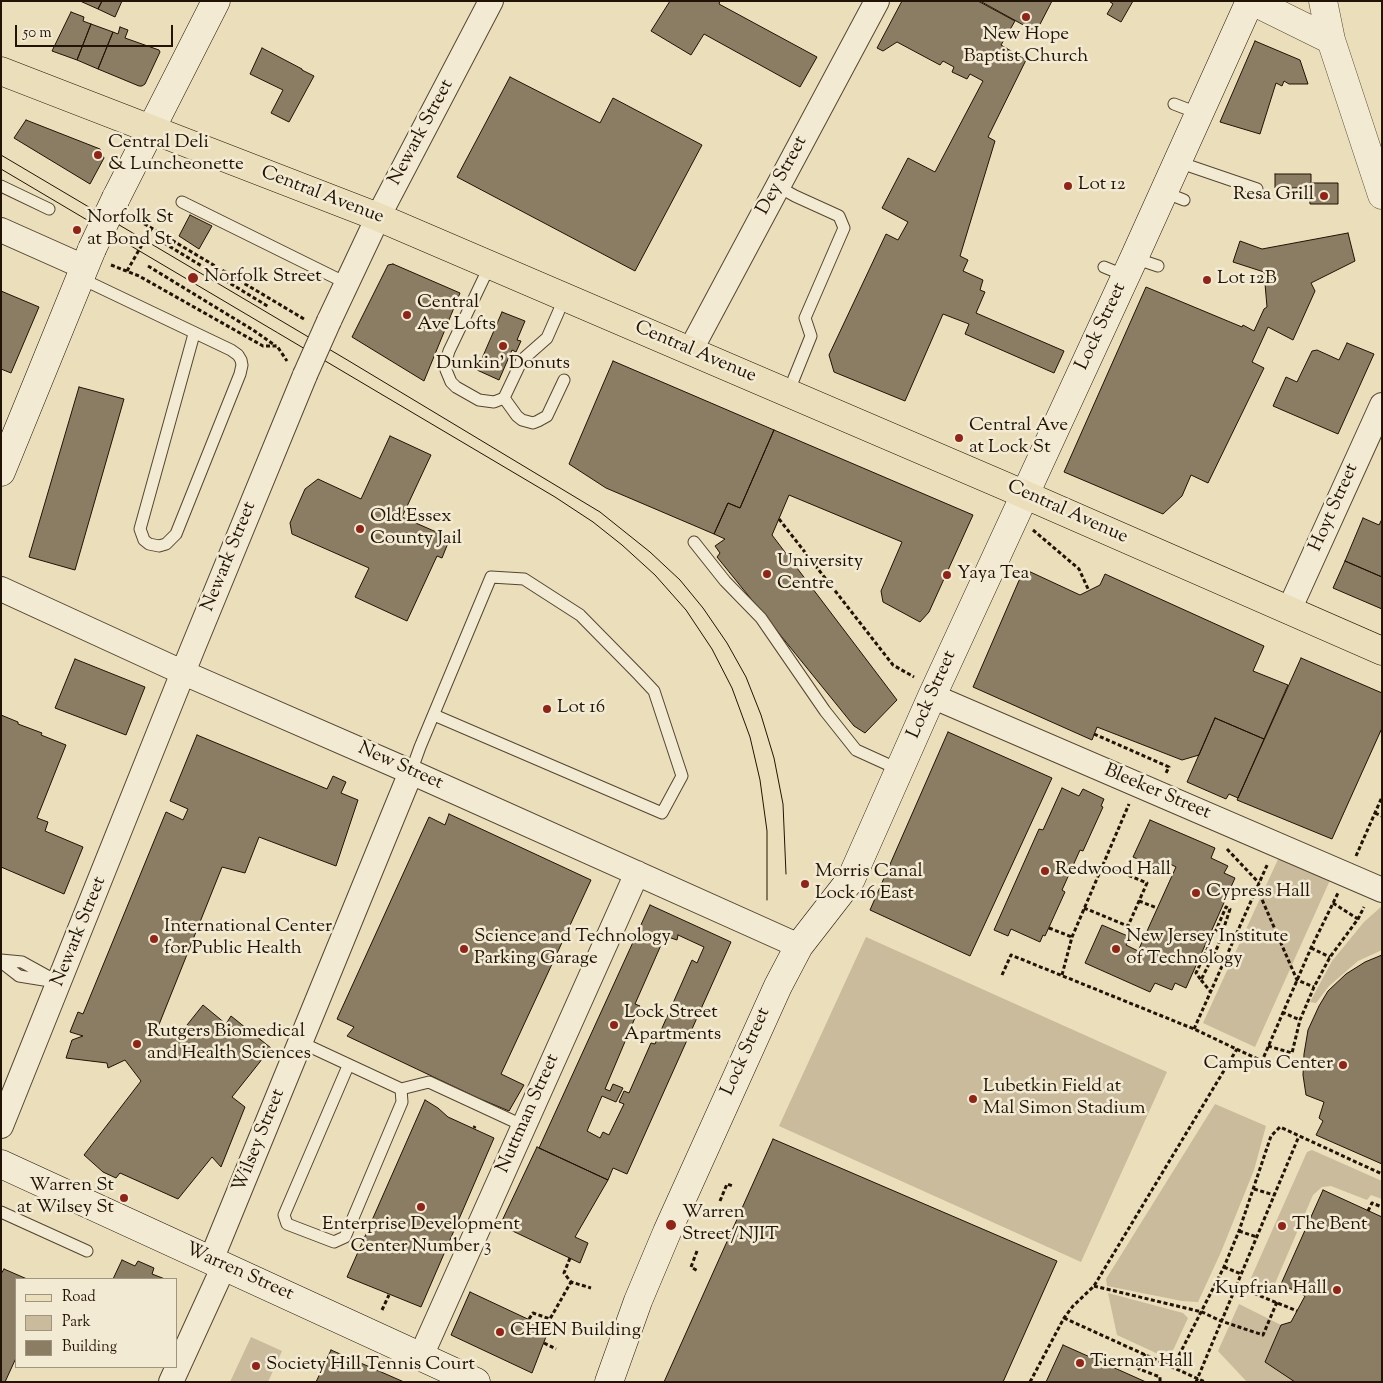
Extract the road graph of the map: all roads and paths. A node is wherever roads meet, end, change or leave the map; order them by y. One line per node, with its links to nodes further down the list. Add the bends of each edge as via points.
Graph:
1 (216, 1): 10 (main road)
2 (491, 1): 19 (street, Newark Street)
3 (877, 1): 13 (street, Dey Street)
4 (1251, 1): 6 (main road); 9 (main road, Lock Street)
5 (1323, 1): 6 (main road)
6 (1331, 40): 15 (main road)
7 (1, 71): 10 (main road, Central Avenue)
8 (1174, 104): 9 (lane)
9 (1200, 114): 11 (main road, Lock Street)
10 (150, 130): 17 (main road); 19 (main road, Central Avenue)
11 (1178, 162): 14 (lane); 42 (main road, Lock Street, via 1174,196 1130,267)
12 (1, 186): 18 (lane)
13 (777, 186): 35 (street, Dey Street); 38 (lane, via 839,216 844,228 805,318 811,336)
14 (1257, 189)
15 (1382, 195)
16 (182, 202): 29 (lane)
17 (123, 207): 20 (path); 23 (main road, bridge)
18 (49, 209)
19 (378, 217): 24 (main road, Central Avenue); 29 (street, Newark Street)
20 (151, 229): 26 (path, bridge); 27 (path)
21 (1, 230): 23 (street)
22 (164, 243): 28 (path)
23 (91, 265): 26 (path); 33 (lane); 41 (main road)
24 (490, 265): 30 (main road, Central Avenue); 39 (lane, via 449,351 446,370 456,387 479,400 494,402)
25 (148, 266): 34 (path)
26 (127, 271): 34 (path, via 263,346)
27 (224, 272): 28 (path); 32 (path)
28 (220, 277): 31 (path)
29 (346, 283): 36 (street, Newark Street, bridge, via 329,321)
30 (565, 297): 35 (main road, Central Avenue); 39 (lane, via 547,338 522,360)
31 (269, 306)
32 (304, 319)
33 (194, 334): 33 (lane, via 140,528 144,540 159,546 172,541 176,534 242,369 238,354)
34 (277, 346): 36 (path)
35 (690, 351): 38 (main road, Central Avenue)
36 (296, 368): 50 (street, Newark Street)
37 (564, 380): 39 (lane, via 547,416 533,423 517,416)
38 (788, 394): 42 (main road, Central Avenue)
39 (504, 398)
40 (1382, 405): 48 (street, Hoyt Street)
41 (1, 472)
42 (1024, 495): 48 (main road, Central Avenue); 51 (main road, Lock Street)
43 (779, 519): 51 (path, via 893,665)
44 (1031, 528): 47 (path, via 1079,569)
45 (694, 542): 54 (lane, via 725,581 761,618 856,750)
46 (1, 589): 50 (street, New Street)
47 (1090, 591)
48 (1289, 610): 49 (main road, Central Avenue)
49 (1382, 651)
50 (184, 672): 55 (street, New Street); 81 (street, Newark Street)
51 (924, 687): 54 (main road, Lock Street); 56 (street, Bleeker Street)
52 (434, 715): 52 (lane, via 491,577 524,579 580,615 654,691 682,776 662,812); 55 (lane)
53 (1094, 734): 56 (path, via 1169,767)
54 (900, 770): 73 (main road, Lock Street, via 851,879)
55 (411, 772): 62 (street, New Street); 87 (street, Wilsey Street)
56 (1147, 790): 60 (street, Bleeker Street); 61 (path)
57 (1382, 797): 58 (path)
58 (1375, 813): 59 (path); 63 (path)
59 (1382, 816)
60 (1276, 845): 63 (street, Bleeker Street); 64 (path)
61 (1103, 865): 66 (path, via 1146,883); 68 (path)
62 (637, 872): 73 (street, New Street); 93 (street, Nuttman Street)
63 (1348, 876): 65 (street, Bleeker Street); 67 (path)
64 (1257, 888): 80 (path); 83 (path)
65 (1378, 889): 70 (path)
66 (1139, 901): 68 (path, via 1128,926); 69 (path)
67 (1333, 903): 70 (path); 74 (path)
68 (1084, 908): 72 (path)
69 (1157, 908)
70 (1358, 919): 75 (path)
71 (1049, 928): 72 (path)
72 (1072, 937): 78 (path)
73 (799, 946): 135 (main road, Lock Street, via 667,1232)
74 (1311, 948): 75 (path); 80 (path)
75 (1330, 957): 82 (path)
76 (1, 961): 81 (lane, via 22,962)
77 (1002, 975): 78 (path, via 1011,955)
78 (1062, 975): 86 (path)
79 (1201, 980): 79 (path, via 1196,973 1226,907 1230,909 1218,946); 83 (path)
80 (1297, 980): 82 (path); 84 (path)
81 (60, 983): 92 (street, Newark Street)
82 (1314, 987): 85 (path)
83 (1210, 991): 86 (path)
84 (1282, 1012): 85 (path); 88 (path)
85 (1300, 1020): 88 (path, via 1292,1053)
86 (1194, 1029): 89 (path)
87 (300, 1042): 90 (lane); 109 (street, Wilsey Street)
88 (1268, 1046): 89 (path, via 1262,1061)
89 (1237, 1049): 114 (path)
90 (346, 1071): 91 (lane); 91 (lane, via 284,1215 287,1224 334,1242 345,1237 402,1102)
91 (402, 1089): 93 (lane, via 429,1082)
92 (1, 1126)
93 (524, 1126): 128 (street, Nuttman Street)
94 (1299, 1136): 96 (path); 98 (path, via 1280,1127 1272,1136); 99 (path)
95 (1, 1164): 109 (main road, Warren Street)
96 (1382, 1174)
97 (733, 1186): 100 (path, via 727,1184)
98 (1254, 1189): 99 (path); 104 (path)
99 (1274, 1195): 105 (path)
100 (720, 1201)
101 (1382, 1206): 102 (path, via 1372,1202)
102 (1368, 1211)
103 (1, 1212): 106 (lane)
104 (1239, 1231): 105 (path); 110 (path)
105 (1257, 1237): 112 (path)
106 (86, 1251)
107 (697, 1252): 111 (path, via 691,1267)
108 (570, 1258): 113 (path, via 564,1273)
109 (217, 1263): 128 (main road, Warren Street); 129 (street, Wilsey Street)
110 (1224, 1267): 112 (path); 121 (path)
111 (698, 1271)
112 (1241, 1274): 115 (path)
113 (571, 1282): 116 (path); 123 (path, via 550,1320 533,1312)
114 (1094, 1286): 121 (path); 122 (path)
115 (1236, 1286): 118 (path); 124 (path)
116 (591, 1288)
117 (389, 1295): 119 (path)
118 (1277, 1302): 120 (path); 124 (path, via 1263,1335)
119 (382, 1310)
120 (1297, 1310)
121 (1202, 1312): 124 (path); 130 (path)
122 (1064, 1318): 127 (path); 136 (path)
123 (529, 1319)
124 (1222, 1321): 132 (path)
125 (544, 1343): 126 (path)
126 (556, 1349)
127 (1145, 1354): 130 (path); 137 (path, via 1139,1368 1160,1377)
128 (421, 1356): 134 (main road, Warren Street)
129 (178, 1364)
130 (1173, 1367): 132 (path)
131 (176, 1368): 133 (street, Wilsey Street)
132 (1197, 1380): 138 (path)
133 (171, 1382)
134 (476, 1382)
135 (609, 1382)
136 (1030, 1382)
137 (1160, 1382)
138 (1205, 1382)

